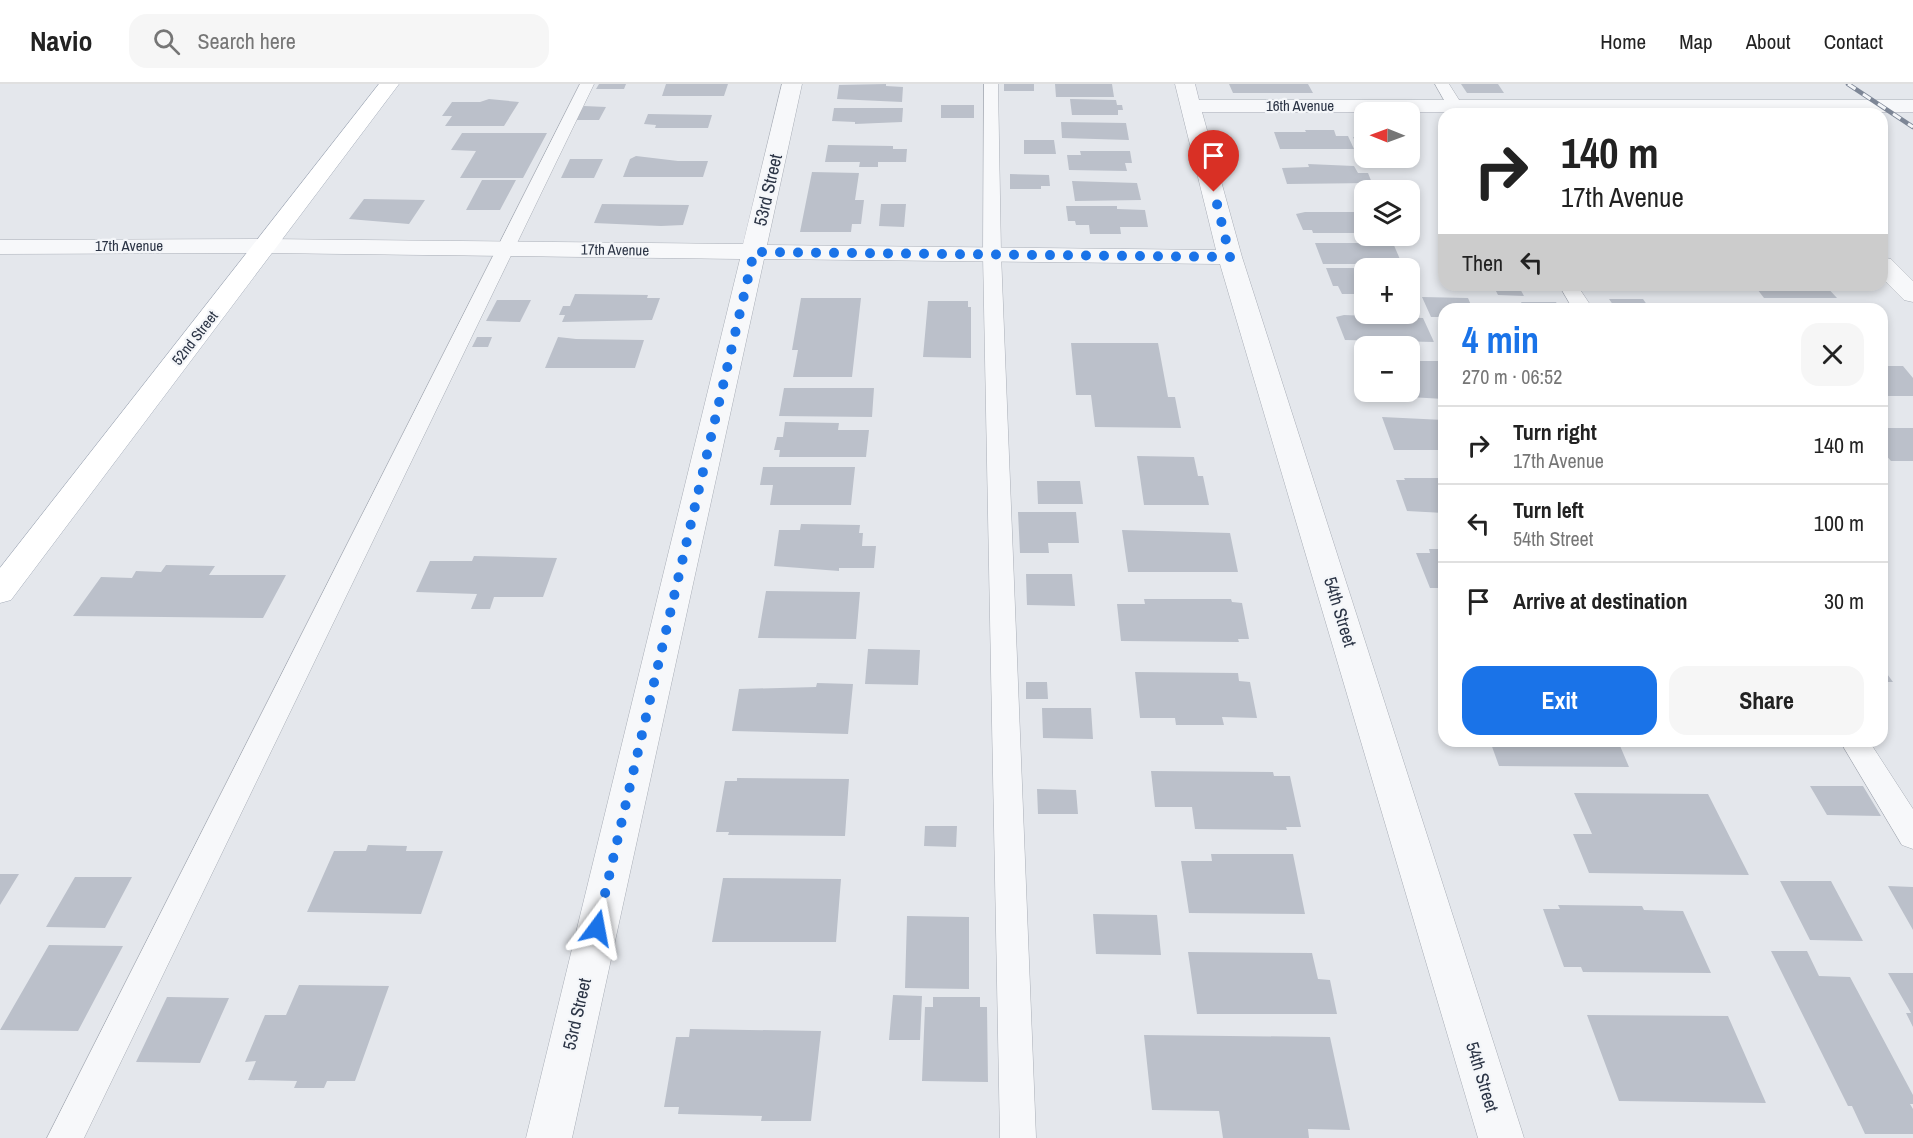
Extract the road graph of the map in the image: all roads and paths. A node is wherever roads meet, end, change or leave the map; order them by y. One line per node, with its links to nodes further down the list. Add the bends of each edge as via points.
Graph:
1 (389, 84): 13 (main road, 52nd Street)
2 (587, 84): 15 (lane)
3 (792, 84): 16 (street, 53rd Street)
4 (991, 84): 17 (lane)
5 (1442, 84): 9 (lane)
6 (1706, 84): 10 (street)
7 (1188, 95): 12 (street, 16th Avenue); 18 (street, 54th Street)
8 (1913, 106): 11 (street, 16th Avenue)
9 (1457, 108)
10 (1729, 108)
11 (1822, 108)
12 (1438, 109)
13 (265, 246): 14 (street, 17th Avenue); 15 (street, 17th Avenue); 21 (main road, 52nd Street)
14 (0, 247)
15 (504, 249): 16 (street, 17th Avenue); 24 (lane)
16 (754, 252): 17 (street, 17th Avenue); 25 (street, 53rd Street)
17 (992, 254): 18 (street, 17th Avenue); 26 (lane)
18 (1230, 257): 27 (street, 54th Street)
19 (1888, 270): 20 (street)
20 (1913, 295)
21 (0, 591)
22 (1858, 747): 23 (lane)
23 (1913, 835)
24 (65, 1138)
25 (549, 1138)
26 (1018, 1138)
27 (1501, 1138)

